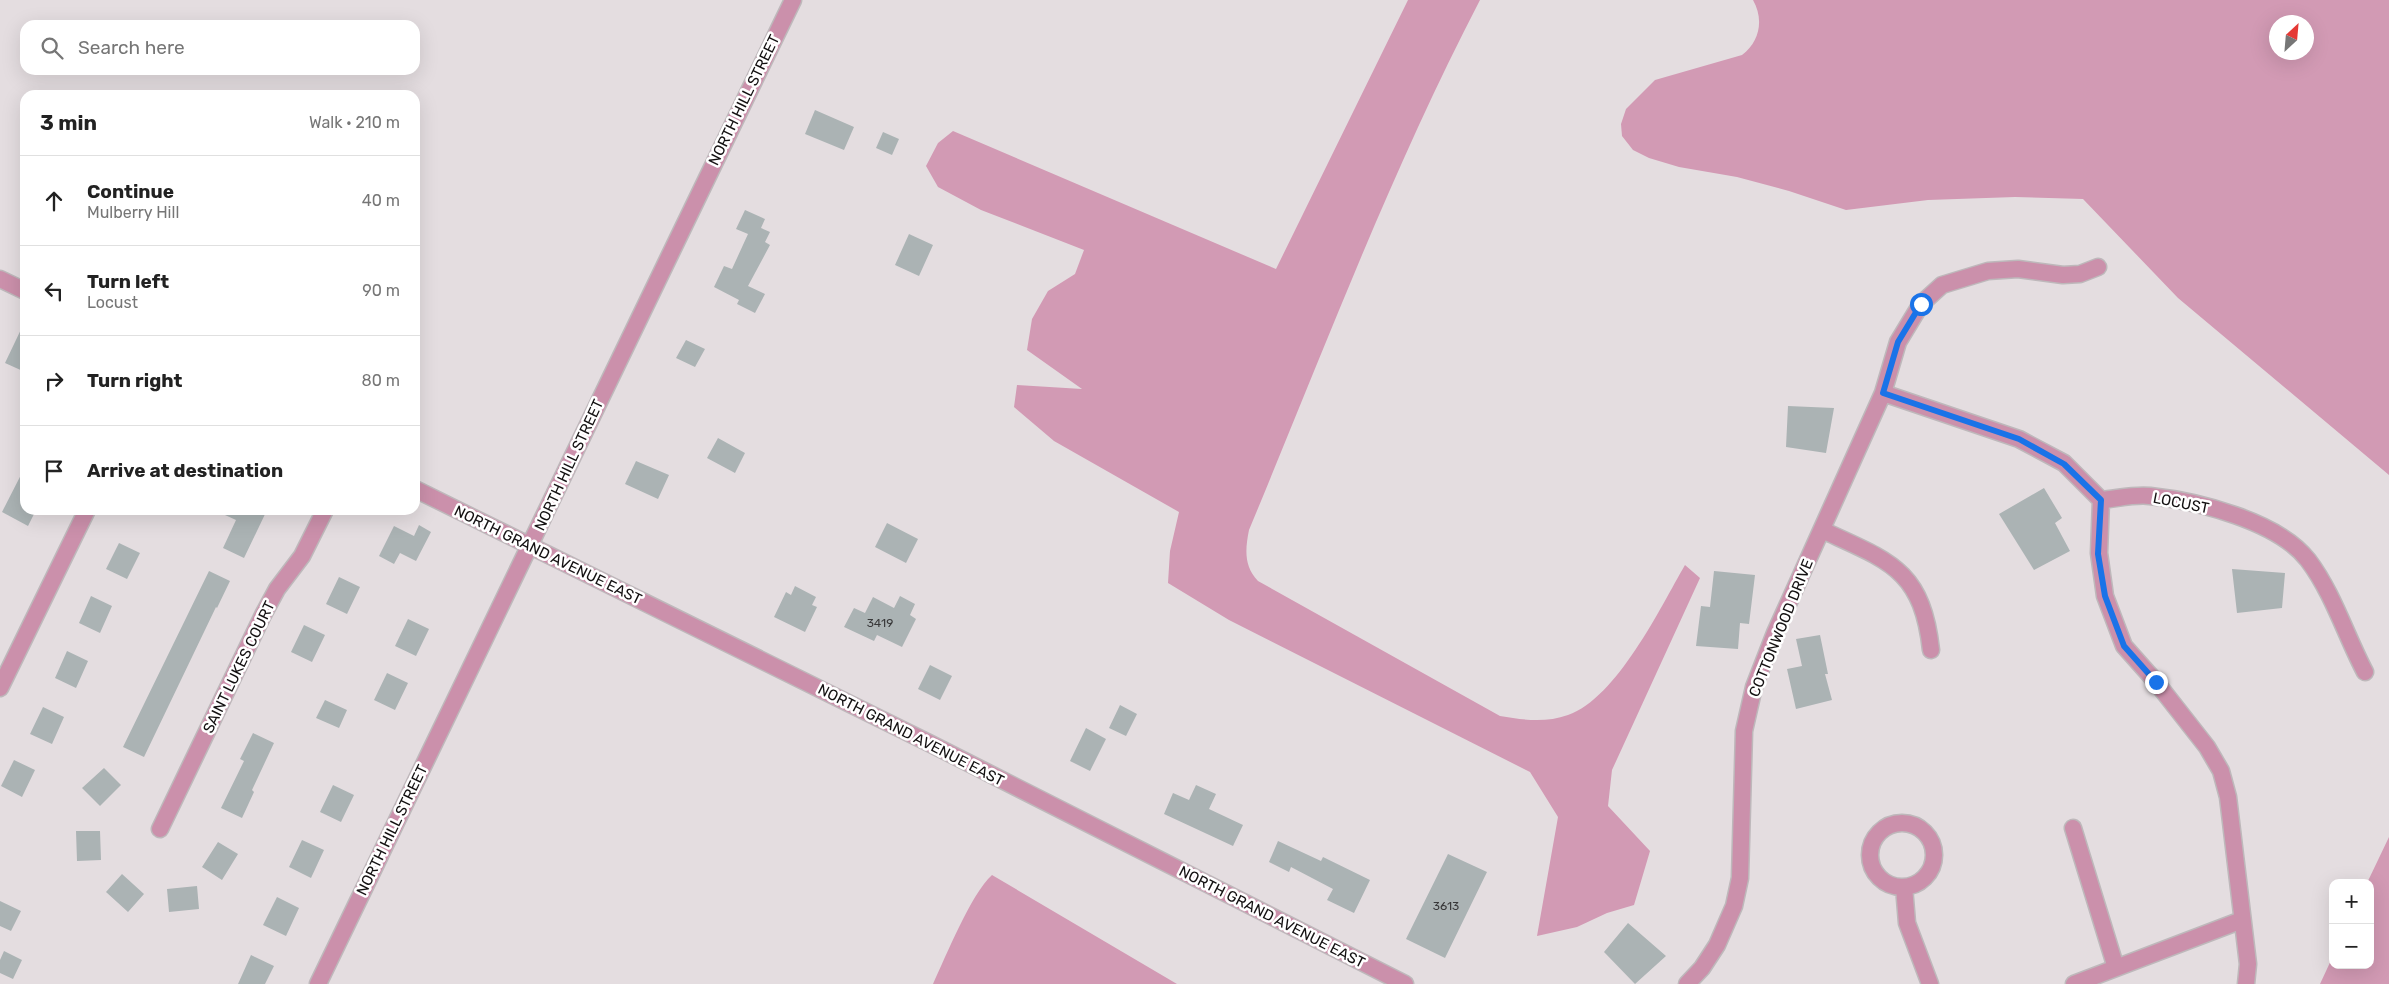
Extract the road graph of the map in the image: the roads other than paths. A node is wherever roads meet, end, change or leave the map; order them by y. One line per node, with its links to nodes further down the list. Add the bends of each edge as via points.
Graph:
1 (793, 0): 11 (street, NORTH HILL STREET)
2 (2098, 267): 5 (street, COTTONWOOD DRIVE, via 2080,274 2063,275 2018,269 1988,271 1942,285 1921,304 1898,342)
3 (0, 279): 4 (street)
4 (20, 289)
5 (1883, 393): 7 (street, via 2034,446 2064,464); 10 (street, COTTONWOOD DRIVE)
6 (420, 492): 11 (street, NORTH GRAND AVENUE EAST)
7 (2101, 500): 13 (street, LOCUST, via 2149,496 2219,510 2285,538 2308,560); 18 (street, via 2098,554 2105,596 2124,646 2207,747 2221,771 2228,797)
8 (85, 515): 14 (street)
9 (322, 515): 16 (street, SAINT LUKES COURT, via 302,556 277,589)
10 (1822, 530): 12 (street, via 1885,559 1904,576 1928,623); 22 (street, COTTONWOOD DRIVE, via 1752,695 1744,731 1740,878 1734,906 1717,945)
11 (530, 547): 20 (street, NORTH HILL STREET); 21 (street, NORTH GRAND AVENUE EAST, via 929,743)
12 (1931, 650)
13 (2365, 672)
14 (0, 688)
15 (2073, 828): 19 (street)
16 (160, 829)
17 (1904, 887): 23 (street, via 1907,923)
18 (2242, 920): 19 (street); 25 (street, via 2248,964)
19 (2116, 968): 24 (street)
20 (318, 984)
21 (1405, 984)
22 (1687, 984)
23 (1930, 984)
24 (2074, 984)
25 (2246, 984)

